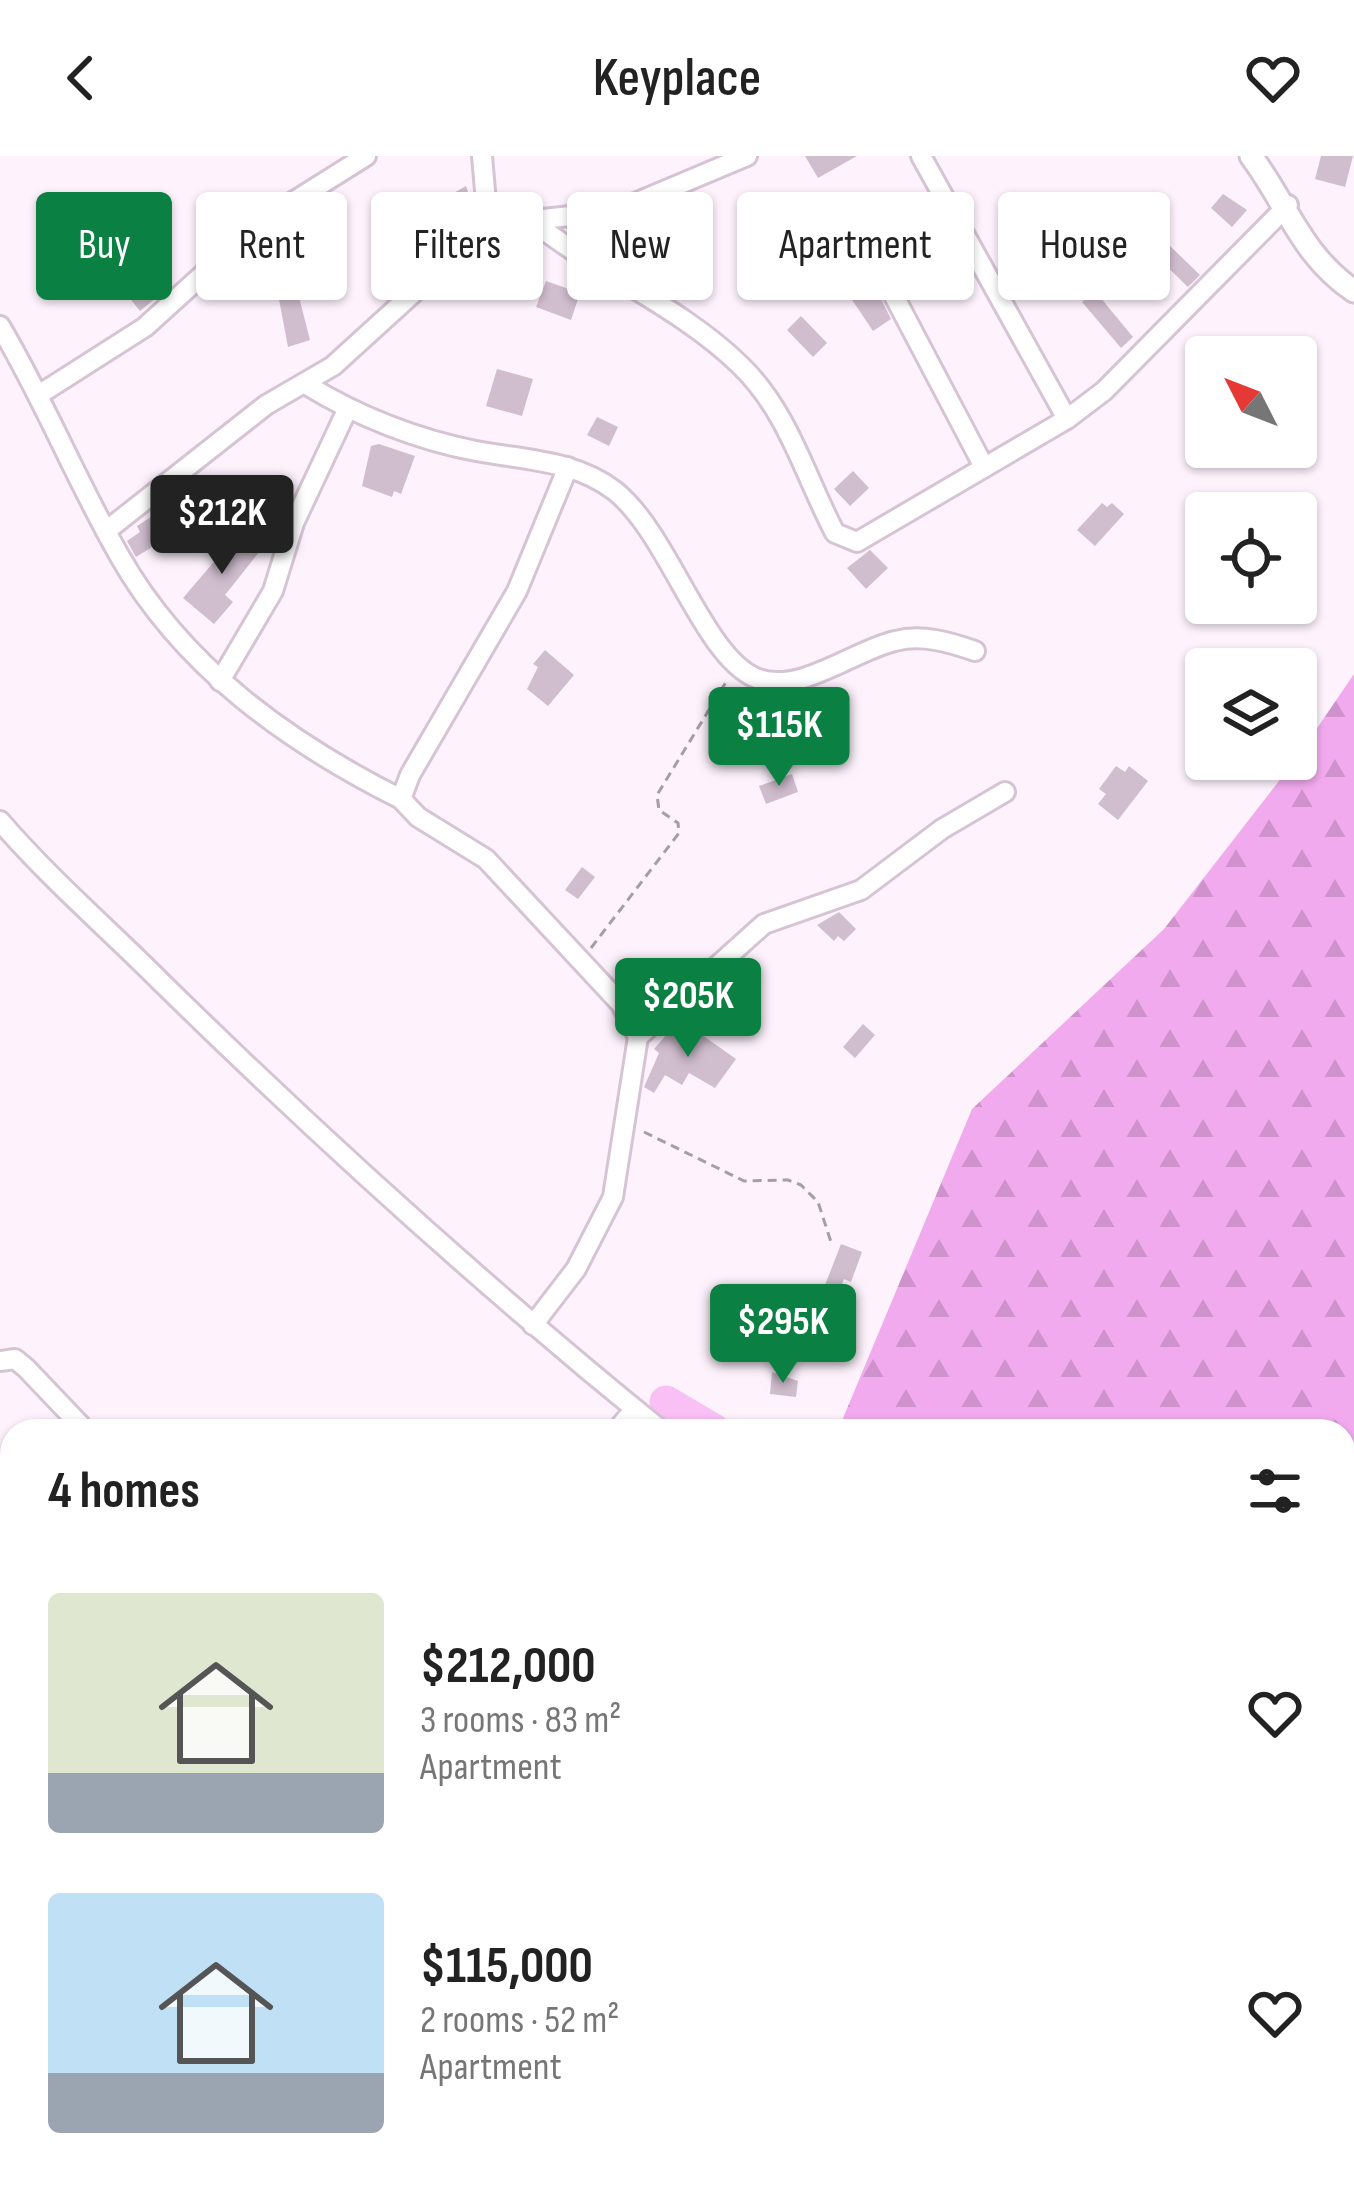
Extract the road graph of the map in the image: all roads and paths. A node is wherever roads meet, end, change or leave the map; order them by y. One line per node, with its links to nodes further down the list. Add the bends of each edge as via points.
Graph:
1 (366, 156): 17 (street, via 261,222 145,327)
2 (482, 156): 6 (street)
3 (747, 156): 9 (street, via 616,211)
4 (921, 156): 7 (street)
5 (1251, 156): 8 (street)
6 (485, 192)
7 (940, 192)
8 (1288, 206): 12 (street, via 1306,251); 19 (street, via 1167,334)
9 (543, 217)
10 (543, 229): 20 (street, via 681,317 742,367 802,454 841,539 874,536)
11 (974, 255): 19 (street)
12 (1354, 291)
13 (404, 300): 16 (street)
14 (896, 300): 20 (street)
15 (0, 326): 17 (street)
16 (308, 385): 18 (street); 22 (street, via 266,405)
17 (40, 394): 22 (street)
18 (347, 410): 21 (street, via 473,451); 25 (street, via 294,523 273,591)
19 (1067, 419): 20 (street)
20 (983, 465)
21 (568, 467): 24 (street, via 617,492 647,524 707,628); 27 (street, via 518,591)
22 (106, 531): 25 (street, via 134,580)
23 (975, 651): 24 (street, via 912,638 783,682 758,679)
24 (740, 665): 29 (path, via 657,795 659,810 678,823 676,837)
25 (220, 681): 27 (street, via 295,741)
26 (1005, 792): 30 (street, via 860,890 764,924)
27 (401, 799): 29 (street, via 486,859)
28 (0, 821): 33 (street, via 87,915)
29 (579, 963): 30 (street, via 621,1004)
30 (638, 1036): 31 (street)
31 (626, 1123): 32 (path, via 744,1181 801,1185 818,1202); 33 (street, via 614,1197 576,1269)
32 (831, 1242)
33 (533, 1325): 36 (street)
34 (0, 1342): 35 (street)
35 (8, 1360): 37 (street)
36 (635, 1409): 38 (street); 39 (street)
37 (73, 1419)
38 (626, 1419)
39 (647, 1419)

